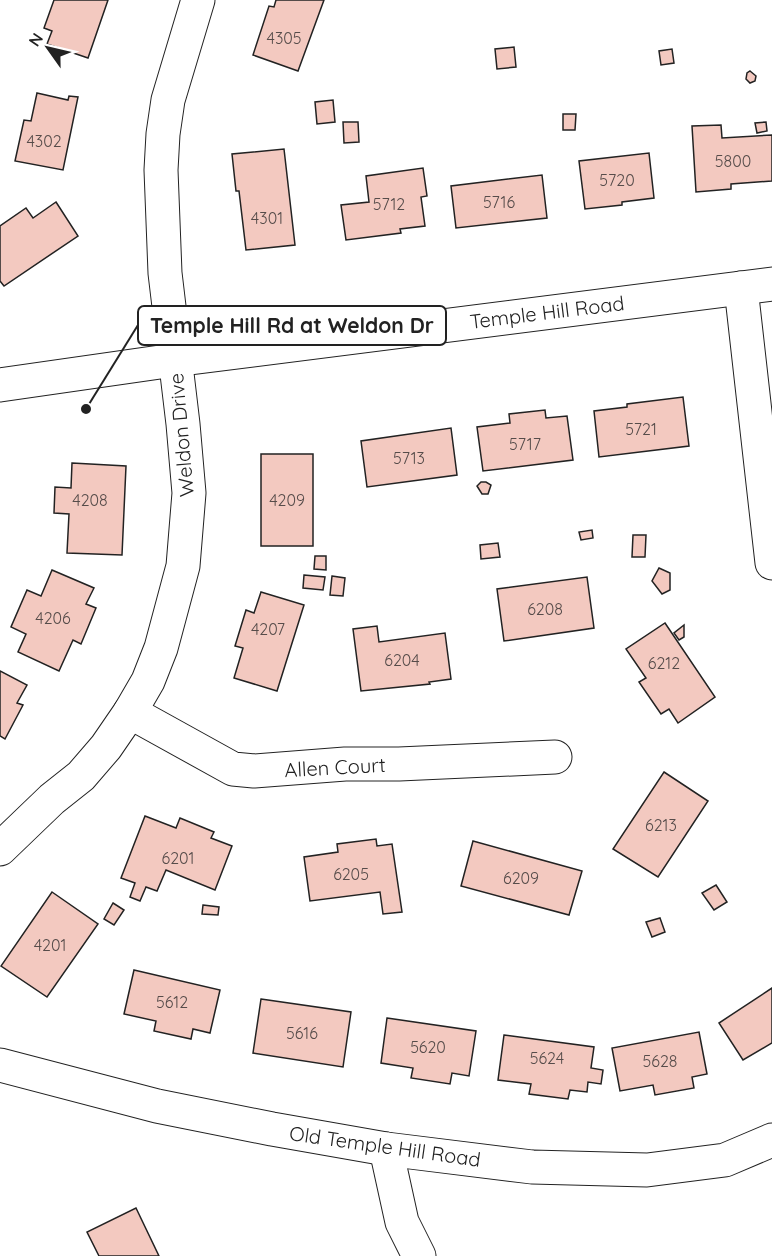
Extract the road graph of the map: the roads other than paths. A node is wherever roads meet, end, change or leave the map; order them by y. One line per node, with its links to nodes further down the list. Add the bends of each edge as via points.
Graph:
1 (198, 0): 3 (street, Weldon Drive, via 168,100 163,134 162,229)
2 (756, 286): 3 (street, Temple Hill Road); 5 (street)
3 (174, 360): 4 (street, Temple Hill Road); 6 (street, Weldon Drive, via 189,493 183,566 161,648)
4 (0, 385)
5 (772, 563)
6 (130, 712): 7 (street, Allen Court, via 233,768 254,771); 8 (street, Weldon Drive, via 81,776)
7 (555, 757)
8 (0, 849)
9 (0, 1065): 11 (street, Old Temple Hill Road, via 158,1106)
10 (772, 1140): 11 (street, Old Temple Hill Road, via 725,1160 647,1170 532,1167)
11 (386, 1149): 12 (street, via 402,1222)
12 (418, 1256)

